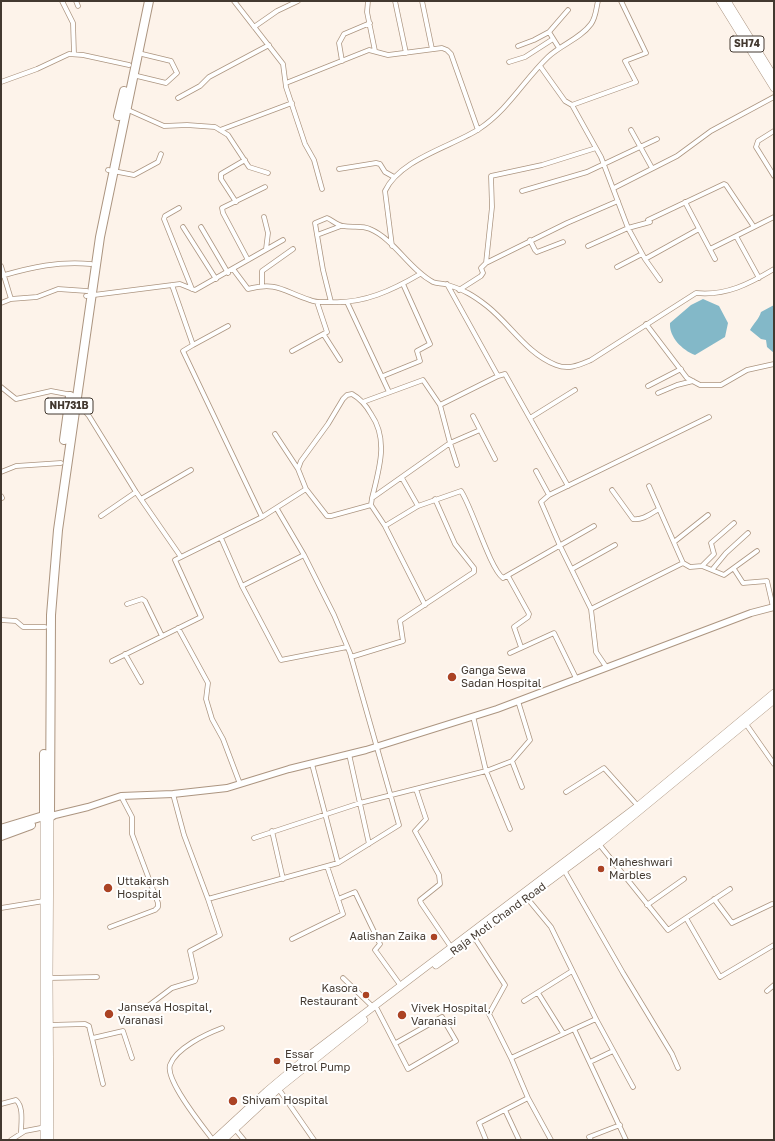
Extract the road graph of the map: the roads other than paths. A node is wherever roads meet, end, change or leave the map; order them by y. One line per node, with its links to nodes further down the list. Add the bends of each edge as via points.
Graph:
1 (62, 1): 27 (street, via 73,23)
2 (76, 1): 14 (street)
3 (143, 1): 30 (highway, NH731B)
4 (148, 1): 25 (highway, NH731B)
5 (234, 1): 17 (street)
6 (298, 1): 17 (street, via 277,11)
7 (368, 1): 16 (street)
8 (395, 1): 26 (street)
9 (422, 1): 22 (street)
10 (598, 1): 23 (street, via 595,18 591,24 580,35)
11 (621, 1): 40 (street, via 646,53 625,61 636,82)
12 (720, 1): 36 (main road, SH74)
13 (727, 1): 33 (main road, SH74)
14 (78, 6)
15 (568, 10): 18 (street)
16 (370, 23): 24 (street); 28 (street, via 344,34 339,44)
17 (254, 27): 20 (street)
18 (549, 32): 19 (street); 21 (street)
19 (553, 39): 23 (street); 29 (street, via 525,57)
20 (269, 45): 35 (street, via 284,66); 38 (street, via 209,77 198,88)
21 (518, 46)
22 (432, 48): 26 (street); 43 (street, via 442,48 449,52)
23 (559, 48): 31 (street)
24 (375, 51): 26 (street, via 384,55); 28 (street, via 369,50)
25 (138, 52): 32 (highway, NH731B); 32 (street, via 171,61 177,73 166,83)
26 (406, 53)
27 (74, 54): 30 (street); 34 (street)
28 (342, 62): 35 (street)
29 (509, 62)
30 (129, 65): 41 (highway, NH731B)
31 (540, 66): 40 (street, via 565,101); 43 (street, via 507,106)
32 (133, 74): 41 (highway, NH731B)
33 (774, 77)
34 (1, 82)
35 (286, 83): 39 (street)
36 (774, 88)
37 (774, 97): 52 (street, via 711,131 677,156)
38 (178, 98)
39 (292, 104): 42 (street); 60 (street, via 305,144 314,160)
40 (572, 105): 48 (street)
41 (123, 108): 42 (street, via 164,126 187,125 215,127); 54 (highway, NH731B)
42 (220, 130): 50 (street, via 228,135)
43 (478, 130): 57 (street, via 417,161)
44 (631, 130): 47 (street)
45 (774, 131): 56 (street, via 758,141 756,148)
46 (657, 139): 47 (street)
47 (640, 146): 51 (street); 52 (street)
48 (596, 148): 51 (street); 88 (street, via 542,165 491,176 492,207)
49 (161, 154): 54 (street, via 159,161 137,174)
50 (244, 160): 55 (street, via 249,167); 63 (street, via 221,174 221,179)
51 (604, 164): 59 (street); 61 (street, via 587,172)
52 (652, 168): 59 (street)
53 (338, 169): 57 (street, via 376,163)
54 (110, 171): 89 (highway, NH731B); 106 (highway, NH731B)
55 (268, 172)
56 (774, 176)
57 (394, 177): 79 (street, via 385,191)
58 (265, 187): 63 (street)
59 (614, 188): 62 (street)
60 (322, 189)
61 (522, 191)
62 (618, 201): 72 (street); 77 (street)
63 (236, 202): 87 (street, via 222,208 223,213)
64 (685, 202): 71 (street, via 722,184 726,185); 72 (street, via 649,221); 73 (street)
65 (180, 208): 104 (street, via 164,219)
66 (264, 217): 81 (street, via 268,234)
67 (774, 217): 71 (street)
68 (342, 226): 74 (street); 74 (street, via 328,218 318,221 315,223); 79 (street, via 370,229)
69 (183, 227): 98 (street)
70 (201, 227): 94 (street)
71 (754, 227): 75 (street)
72 (628, 228): 80 (street); 84 (street)
73 (699, 229): 83 (street); 85 (street)
74 (317, 234): 110 (street)
75 (736, 236): 83 (street); 97 (street)
76 (283, 240): 81 (street)
77 (530, 240): 78 (street, via 537,252); 88 (street)
78 (563, 242)
79 (392, 246): 95 (street)
80 (588, 246)
81 (266, 249): 87 (street)
82 (293, 249): 103 (street, via 262,271)
83 (710, 249): 86 (street)
84 (642, 254): 85 (street); 91 (street)
85 (645, 259): 99 (street)
86 (715, 259)
87 (248, 260): 92 (street)
88 (486, 263): 105 (street, via 481,268 481,276)
89 (91, 264): 96 (street, via 70,262 39,265); 106 (highway, NH731B)
90 (1, 266): 96 (street)
91 (617, 267)
92 (233, 269): 94 (street); 103 (street, via 248,289)
93 (774, 269): 97 (street)
94 (228, 273): 98 (street)
95 (420, 274): 100 (street); 101 (street, via 434,283)
96 (2, 275): 107 (street)
97 (759, 278): 112 (street, via 727,292 696,293)
98 (216, 279): 104 (street, via 195,290)
99 (660, 280)
100 (403, 284): 111 (street, via 377,295); 120 (street, via 430,344 418,351 420,361)
101 (447, 284): 105 (street); 121 (street)
102 (172, 285): 104 (street, via 180,284); 106 (street); 115 (street)
103 (262, 285): 109 (street, via 294,292)
104 (192, 289)
105 (458, 290): 112 (street, via 470,292 533,353 564,367 576,367 591,360)
106 (88, 294): 107 (street, via 58,289 37,297); 128 (highway, NH731B)
107 (11, 300): 108 (street)
108 (1, 302)
109 (317, 302): 110 (street); 114 (street, via 328,330)
110 (331, 302): 111 (street)
111 (348, 302): 120 (street)
112 (646, 324): 119 (street)
113 (228, 326): 115 (street)
114 (324, 335): 116 (street); 117 (street)
115 (194, 345): 160 (street, via 183,351)
116 (292, 351)
117 (340, 360)
118 (774, 364): 122 (street, via 747,370 721,384 700,385)
119 (680, 369): 122 (street, via 687,378); 123 (street)
120 (383, 376): 126 (street)
121 (498, 376): 130 (street); 133 (street, via 505,374)
122 (694, 381): 127 (street)
123 (648, 386)
124 (1, 387): 128 (street, via 16,399 50,391)
125 (575, 390): 133 (street)
126 (389, 392): 129 (street); 130 (street, via 423,380)
127 (658, 393)
128 (73, 396): 138 (highway, NH731B); 149 (street, via 89,416); 217 (highway, NH731B, via 52,592)
129 (363, 402): 140 (street, via 352,394 345,396); 151 (street, via 377,422 382,436)
130 (440, 405): 136 (street)
131 (473, 416): 134 (street)
132 (709, 417): 145 (street)
133 (530, 418): 145 (street)
134 (480, 430): 136 (street); 137 (street)
135 (275, 434): 140 (street)
136 (450, 443): 139 (street); 144 (street)
137 (495, 459)
138 (61, 463): 143 (street, via 16,466); 184 (highway, NH731B, via 48,574)
139 (457, 465)
140 (298, 469): 147 (street)
141 (191, 470): 152 (street)
142 (536, 471): 150 (street)
143 (1, 472)
144 (402, 478): 151 (street); 155 (street)
145 (568, 486): 150 (street)
146 (649, 486): 157 (street)
147 (306, 489): 154 (street, via 327,516); 156 (street)
148 (612, 490): 157 (street, via 633,519 644,518)
149 (136, 492): 152 (street); 159 (street)
150 (549, 495): 168 (street, via 541,502)
151 (372, 498): 154 (street)
152 (141, 499): 171 (street)
153 (435, 499): 155 (street); 177 (street, via 461,490 497,570 502,578); 180 (street, via 455,544 474,570)
154 (371, 505): 162 (street)
155 (418, 506): 162 (street)
156 (277, 509): 160 (street); 170 (street)
157 (659, 509): 166 (street)
158 (708, 515): 166 (street)
159 (100, 516)
160 (262, 517): 165 (street)
161 (734, 523): 173 (street, via 711,542 714,554)
162 (385, 526): 180 (street)
163 (594, 526): 168 (street)
164 (748, 533): 176 (street)
165 (221, 538): 171 (street); 178 (street)
166 (674, 542): 172 (street)
167 (615, 545): 175 (street)
168 (560, 546): 175 (street); 177 (street)
169 (757, 551): 174 (street)
170 (304, 555): 178 (street); 187 (street, via 334,614)
171 (182, 557): 185 (street, via 176,560 201,617)
172 (683, 563): 173 (street, via 690,567); 182 (street)
173 (702, 566): 176 (street)
174 (734, 569): 176 (street, via 724,576); 181 (street, via 743,583 767,581)
175 (572, 570): 182 (street)
176 (712, 570)
177 (508, 576): 188 (street, via 529,614 514,627)
178 (242, 586): 187 (street, via 281,660)
179 (127, 604): 186 (street, via 142,599 145,601)
180 (425, 604): 191 (street, via 400,621 403,641)
181 (774, 607): 193 (street, via 751,613)
182 (591, 609): 193 (street, via 596,652)
183 (1, 620): 184 (street, via 16,621 23,627)
184 (45, 627): 217 (highway, NH731B)
185 (178, 628): 186 (street); 207 (street, via 208,683 206,699 212,719 223,739)
186 (162, 636): 190 (street)
187 (347, 647): 191 (street)
188 (521, 647): 189 (street); 194 (street, via 554,633)
189 (510, 653)
190 (125, 654): 192 (street); 195 (street)
191 (351, 658): 201 (street)
192 (112, 661)
193 (607, 669): 194 (street)
194 (577, 680): 198 (street)
195 (141, 682)
196 (774, 693): 215 (main road)
197 (774, 700): 200 (main road, Raja Moti Chand Road)
198 (518, 701): 199 (street); 203 (street, via 530,740)
199 (474, 716): 201 (street); 206 (street)
200 (746, 724): 205 (street); 223 (main road, Raja Moti Chand Road)
201 (376, 747): 202 (street); 213 (street)
202 (348, 754): 204 (street); 214 (street)
203 (512, 761): 206 (street); 208 (street)
204 (312, 764): 207 (street); 216 (street)
205 (774, 764)
206 (486, 770): 209 (street); 219 (street)
207 (240, 784): 211 (street, via 227,788)
208 (522, 787)
209 (416, 789): 213 (street); 244 (street, via 426,819 415,830 439,875 440,884 420,900)
210 (566, 792): 215 (street, via 604,768)
211 (173, 794): 212 (street); 233 (street, via 184,835)
212 (121, 796): 217 (street); 240 (street, via 132,817 132,834 158,907)
213 (390, 796): 214 (street); 224 (street, via 399,825)
214 (360, 803): 216 (street); 224 (street)
215 (638, 806): 223 (main road)
216 (325, 814): 220 (street); 225 (street)
217 (49, 817): 218 (highway); 221 (highway); 235 (main road); 247 (main road)
218 (1, 829)
219 (510, 829)
220 (272, 831): 222 (street); 228 (street)
221 (1, 836)
222 (254, 838)
223 (597, 842): 227 (main road, Raja Moti Chand Road); 237 (street); 244 (main road)
224 (368, 844): 225 (street)
225 (338, 863): 226 (street)
226 (327, 866): 228 (street); 231 (street)
227 (564, 870): 232 (main road, Raja Moti Chand Road); 267 (street)
228 (283, 879): 233 (street)
229 (684, 879): 237 (street)
230 (730, 889): 234 (street)
231 (338, 898): 242 (street, via 343,914); 250 (street, via 355,892 380,944 375,950)
232 (527, 898): 241 (main road, Raja Moti Chand Road); 245 (street, via 551,927)
233 (208, 899): 254 (street, via 220,935 190,951 196,979 172,988)
234 (714, 899): 236 (street, via 732,923); 239 (street)
235 (44, 901): 238 (street); 275 (main road)
236 (773, 905)
237 (647, 906): 239 (street, via 668,930)
238 (1, 908)
239 (686, 918): 243 (street, via 720,977)
240 (110, 927)
241 (474, 937): 255 (main road, Raja Moti Chand Road); 265 (street, via 505,985 490,1014)
242 (292, 939)
243 (774, 945)
244 (451, 947): 250 (main road)
245 (572, 971): 252 (street); 256 (street)
246 (97, 977): 247 (street)
247 (49, 978): 257 (main road)
248 (343, 978): 255 (street)
249 (774, 985): 251 (street)
250 (402, 986): 255 (main road)
251 (767, 991)
252 (538, 993): 253 (street); 260 (street)
253 (524, 1001)
254 (148, 1006)
255 (375, 1008): 262 (street); 269 (main road, Raja Moti Chand Road)
256 (596, 1020): 259 (street); 263 (street)
257 (49, 1025): 261 (street, via 87,1024); 275 (main road)
258 (222, 1028): 281 (street, via 202,1036 174,1058 170,1067 171,1075 185,1104)
259 (574, 1029): 260 (street); 266 (street)
260 (563, 1033): 265 (street)
261 (93, 1038): 264 (street, via 123,1031); 268 (street)
262 (396, 1043): 262 (street, via 442,1017 456,1041 408,1069)
263 (613, 1051): 266 (street); 270 (street)
264 (132, 1058)
265 (511, 1058): 271 (street)
266 (590, 1062): 274 (street)
267 (678, 1068)
268 (103, 1084)
269 (277, 1086): 276 (main road, Raja Moti Chand Road); 281 (main road); 284 (street)
270 (633, 1088)
271 (528, 1098): 273 (street); 287 (street)
272 (1, 1104): 277 (street, via 16,1100 21,1106)
273 (505, 1110): 285 (street, via 478,1123); 286 (street)
274 (620, 1125): 288 (street, via 590,1137); 289 (street)
275 (47, 1127): 277 (street); 279 (main road); 280 (main road)
276 (235, 1129): 282 (main road, Raja Moti Chand Road); 283 (street)
277 (21, 1133): 278 (street)
278 (11, 1140)
279 (44, 1140)
280 (50, 1140)
281 (214, 1140)
282 (223, 1140)
283 (244, 1140)
284 (314, 1140)
285 (486, 1140)
286 (519, 1140)
287 (551, 1140)
288 (591, 1140)
289 (626, 1140)

